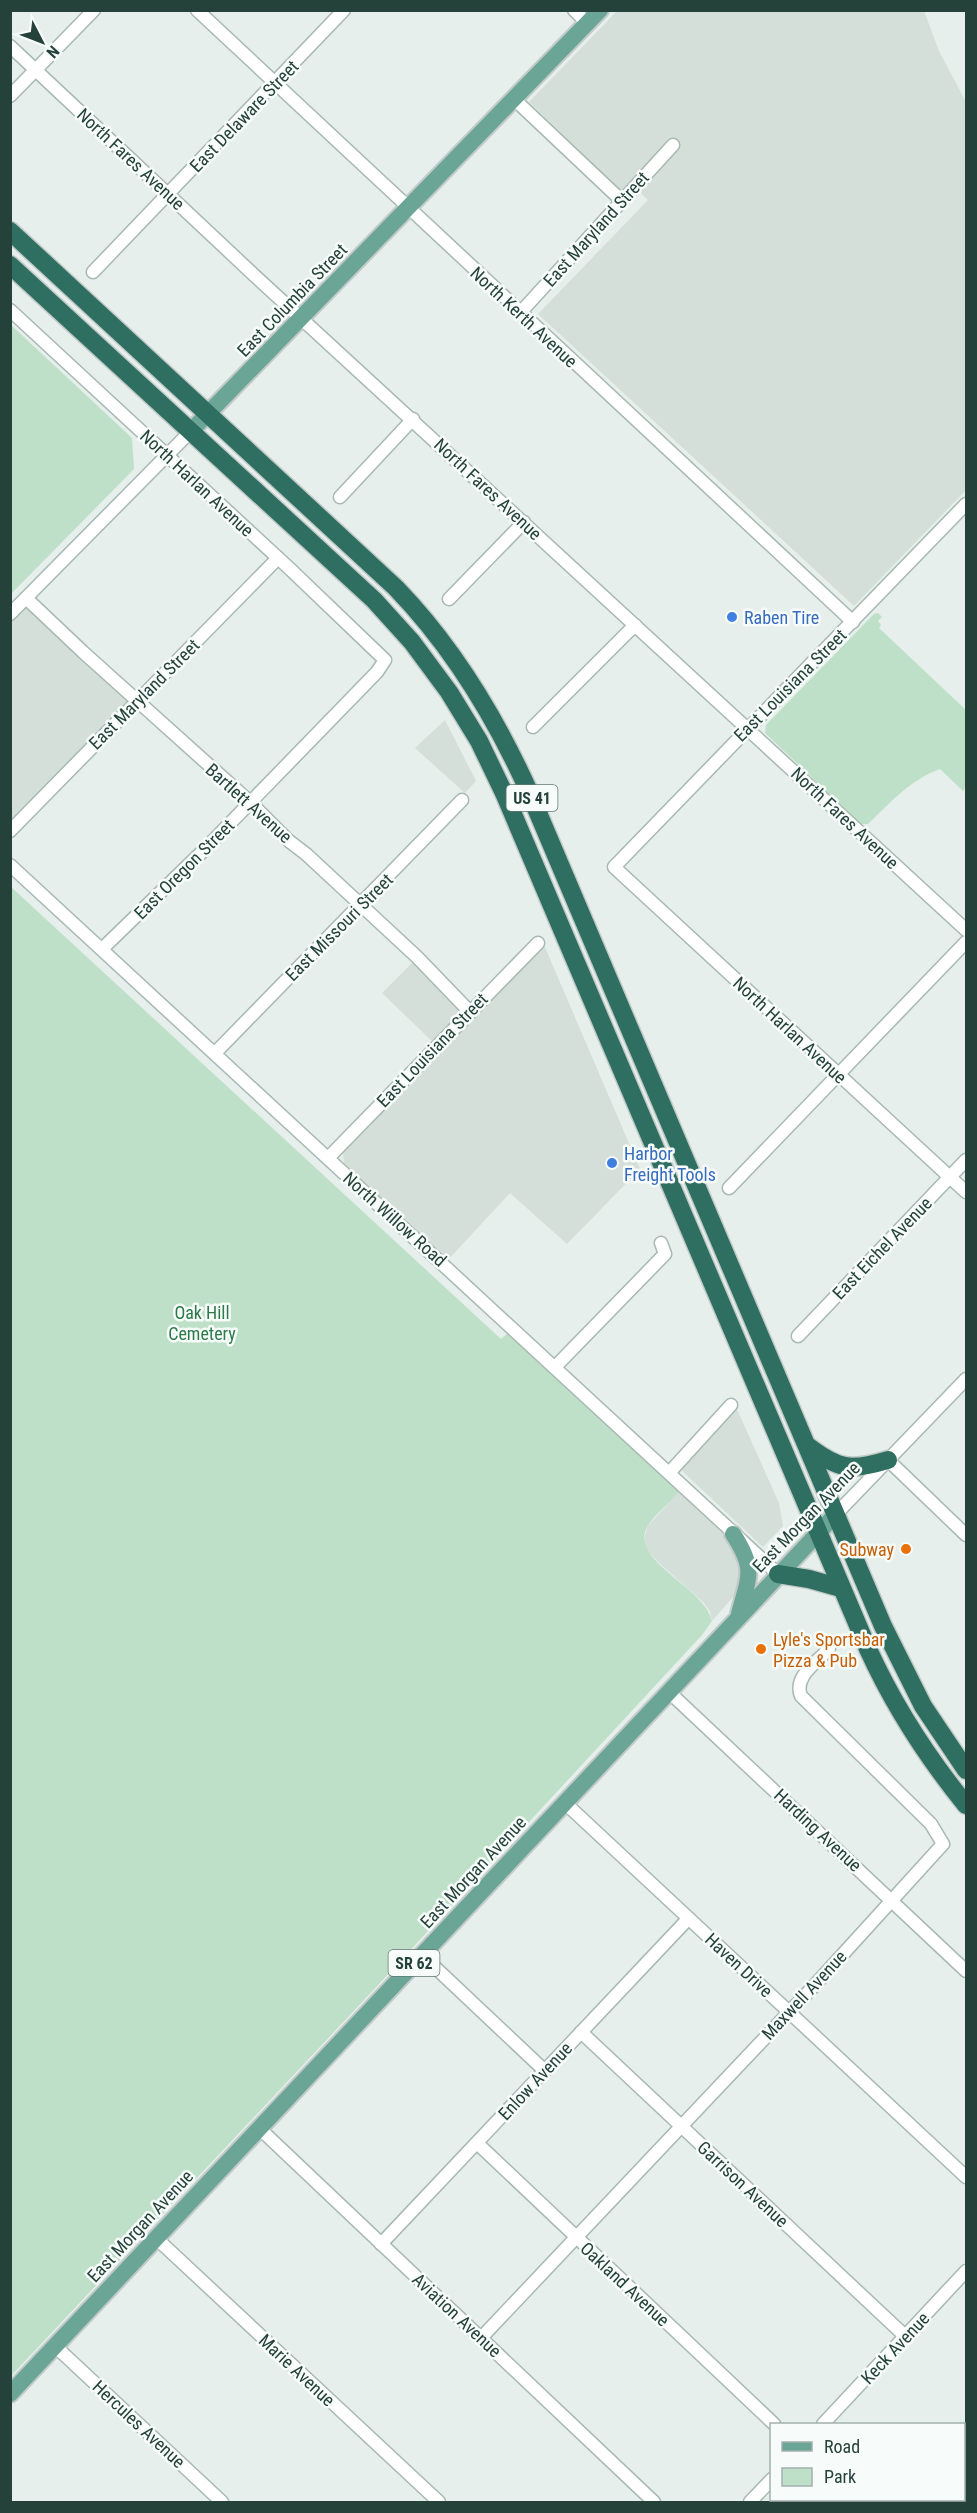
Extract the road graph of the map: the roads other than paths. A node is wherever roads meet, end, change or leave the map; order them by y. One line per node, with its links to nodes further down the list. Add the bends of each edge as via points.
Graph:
1 (94, 10): 8 (street)
2 (197, 10): 9 (street, North Kerth Avenue)
3 (344, 10): 9 (street, East Delaware Street)
4 (574, 10): 6 (street)
5 (600, 10): 6 (main road, East Columbia Street)
6 (588, 24): 11 (main road, East Columbia Street)
7 (10, 46): 8 (street, North Fares Avenue)
8 (36, 70): 10 (street); 13 (street, North Fares Avenue)
9 (275, 84): 13 (street, East Delaware Street); 15 (street, North Kerth Avenue)
10 (10, 96)
11 (514, 99): 14 (street); 15 (main road, East Columbia Street)
12 (673, 145): 14 (street, East Maryland Street)
13 (170, 193): 18 (street, East Delaware Street); 21 (street, North Fares Avenue)
14 (622, 201): 20 (street, East Maryland Street)
15 (407, 208): 20 (street, North Kerth Avenue); 21 (main road, East Columbia Street)
16 (10, 231): 22 (highway, US 41)
17 (10, 265): 24 (highway, US 41)
18 (93, 272)
19 (10, 310): 25 (street, North Harlan Avenue)
20 (520, 313): 33 (street, North Kerth Avenue)
21 (302, 318): 22 (main road, East Columbia Street); 23 (street, North Fares Avenue)
22 (209, 414): 24 (main road, East Columbia Street); 62 (highway, US 41, via 414,606 489,710 535,805)
23 (413, 419): 26 (street); 28 (street, North Fares Avenue)
24 (191, 431): 25 (street, East Columbia Street); 66 (highway, US 41, via 374,600 430,665 479,741)
25 (167, 455): 29 (street, North Harlan Avenue); 30 (street, East Columbia Street)
26 (340, 497)
27 (966, 504): 33 (street, East Louisiana Street)
28 (524, 522): 31 (street); 34 (street, North Fares Avenue)
29 (278, 558): 35 (street, North Harlan Avenue); 36 (street, East Maryland Street)
30 (26, 598): 32 (street, East Columbia Street); 36 (street, Bartlett Avenue)
31 (449, 599)
32 (10, 614)
33 (853, 622): 38 (street, East Louisiana Street)
34 (635, 625): 37 (street); 38 (street, North Fares Avenue)
35 (383, 656): 40 (street, East Oregon Street, via 384,663 377,672)
36 (137, 699): 40 (street, Bartlett Avenue); 41 (street, East Maryland Street)
37 (533, 727)
38 (747, 728): 43 (street, East Louisiana Street); 45 (street, North Fares Avenue)
39 (462, 800): 44 (street, East Missouri Street)
40 (250, 802): 44 (street, Bartlett Avenue); 48 (street, East Oregon Street)
41 (10, 831)
42 (10, 865): 48 (street, North Willow Road)
43 (614, 867): 51 (street, North Harlan Avenue)
44 (360, 906): 49 (street, Bartlett Avenue); 50 (street, East Missouri Street)
45 (966, 930)
46 (966, 942): 51 (street)
47 (538, 943): 49 (street, East Louisiana Street)
48 (102, 950): 50 (street, North Willow Road)
49 (470, 1012): 52 (street, East Louisiana Street)
50 (215, 1053): 52 (street, North Willow Road)
51 (838, 1074): 54 (street, North Harlan Avenue); 55 (street)
52 (328, 1158): 59 (street, North Willow Road)
53 (966, 1160): 54 (street, East Eichel Avenue)
54 (950, 1177): 56 (street, North Harlan Avenue); 58 (street, East Eichel Avenue)
55 (729, 1188)
56 (966, 1192)
57 (663, 1248): 59 (street)
58 (798, 1336)
59 (555, 1367): 64 (street, North Willow Road)
60 (966, 1379): 63 (street, East Morgan Avenue)
61 (731, 1405): 64 (street)
62 (807, 1445): 63 (highway, via 840,1467); 65 (highway, US 41)
63 (888, 1460): 65 (street, East Morgan Avenue); 68 (street)
64 (669, 1473): 67 (street, North Willow Road)
65 (836, 1514): 66 (main road, East Morgan Avenue / SR 62); 74 (highway, US 41, via 906,1673)
66 (818, 1533): 69 (main road, East Morgan Avenue / SR 62); 70 (highway, US 41)
67 (733, 1534): 69 (street, North Willow Road); 71 (main road, via 750,1566)
68 (966, 1535)
69 (777, 1574): 70 (highway); 71 (main road, East Morgan Avenue / SR 62)
70 (841, 1588): 76 (highway, US 41, via 895,1704)
71 (738, 1616): 73 (main road, East Morgan Avenue / SR 62)
72 (829, 1649): 77 (street, Maxwell Avenue, via 799,1681 801,1696 931,1824 943,1844)
73 (668, 1690): 75 (main road, East Morgan Avenue / SR 62); 77 (street, Harding Avenue)
74 (966, 1770)
75 (564, 1802): 78 (street, Haven Drive); 79 (main road, East Morgan Avenue / SR 62)
76 (966, 1805)
77 (891, 1900): 80 (street, Harding Avenue); 81 (street, Maxwell Avenue)
78 (688, 1919): 81 (street, Haven Drive); 82 (street, Enlow Avenue)
79 (422, 1955): 83 (street); 85 (main road, East Morgan Avenue / SR 62)
80 (966, 1971)
81 (789, 2012): 84 (street, Maxwell Avenue); 87 (street, Haven Drive)
82 (581, 2032): 83 (street, Enlow Avenue); 84 (street, Garrison Avenue)
83 (545, 2071): 86 (street, Enlow Avenue)
84 (681, 2126): 89 (street, Maxwell Avenue); 92 (street, Garrison Avenue)
85 (259, 2128): 88 (main road, East Morgan Avenue / SR 62); 90 (street, Aviation Avenue)
86 (477, 2143): 89 (street, Oakland Avenue); 90 (street, Enlow Avenue)
87 (966, 2177)
88 (156, 2238): 94 (main road, East Morgan Avenue / SR 62); 100 (street, Marie Avenue)
89 (577, 2238): 93 (street, Maxwell Avenue); 96 (street, Oakland Avenue)
90 (381, 2244): 93 (street, Aviation Avenue)
91 (966, 2271): 92 (street, Keck Avenue)
92 (905, 2336): 97 (street, Keck Avenue)
93 (481, 2338): 101 (street, Aviation Avenue)
94 (55, 2346): 95 (main road, East Morgan Avenue / SR 62); 99 (street, Hercules Avenue)
95 (10, 2394)
96 (773, 2423)
97 (824, 2423)
98 (770, 2480): 102 (street)
99 (222, 2502)
100 (439, 2502)
101 (654, 2502)
102 (750, 2502)

